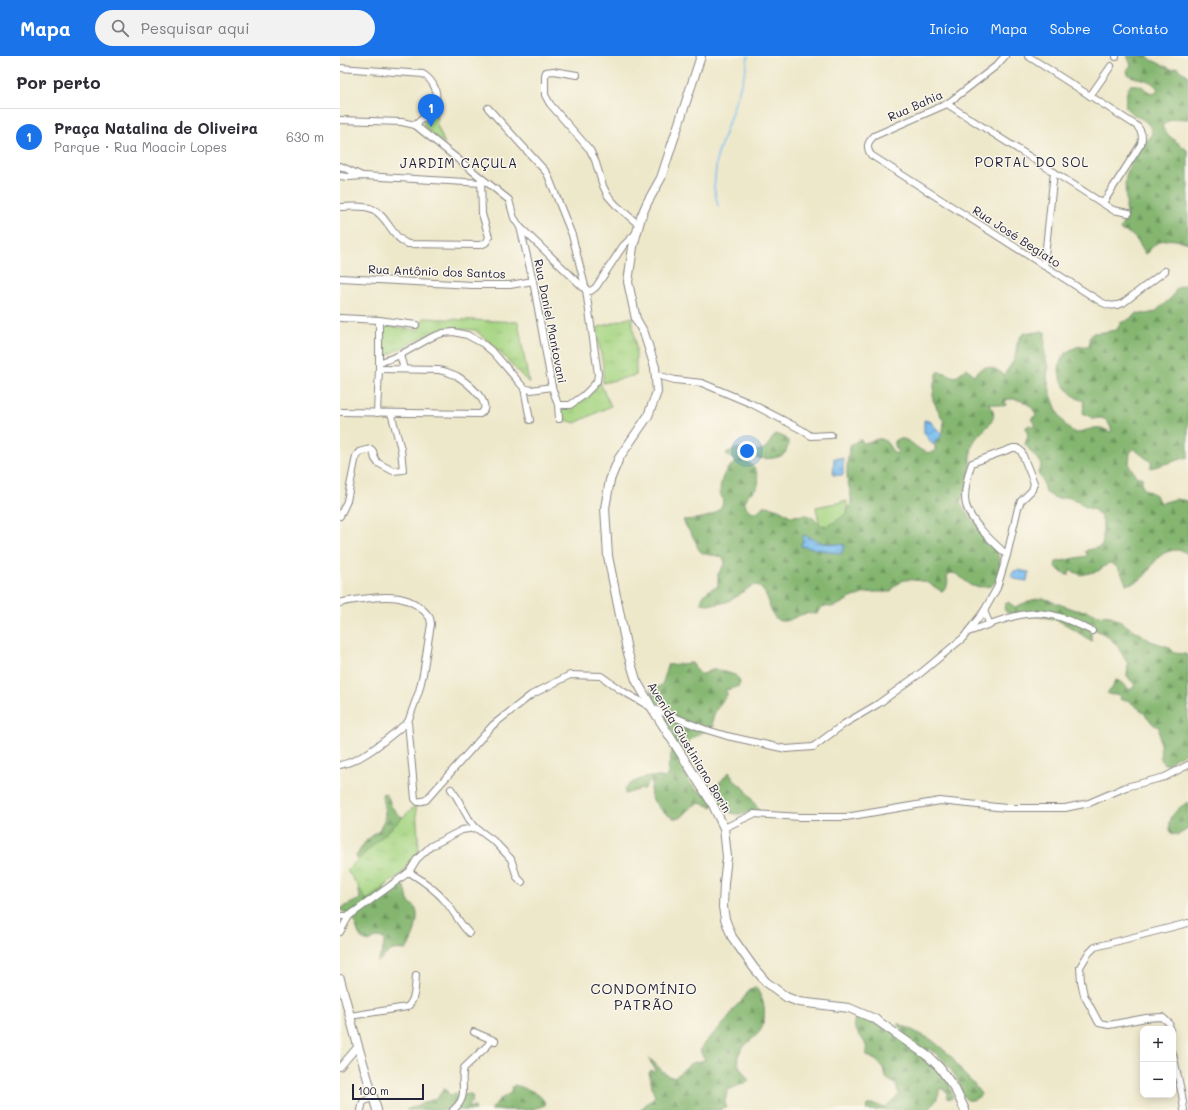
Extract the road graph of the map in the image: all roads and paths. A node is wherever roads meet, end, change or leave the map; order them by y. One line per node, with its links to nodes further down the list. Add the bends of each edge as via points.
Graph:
1 (701, 56): 22 (main road, Avenida Giustiniano Borin, via 661,178)
2 (1005, 56): 8 (street, Rua Bahia)
3 (1028, 56): 7 (street)
4 (1111, 66): 7 (street)
5 (340, 68): 11 (street, via 423,74 432,82 437,98 428,114)
6 (577, 75): 20 (street, via 549,71 545,75 545,95 590,150 608,196)
7 (1090, 96): 18 (street, via 1137,126 1143,137)
8 (947, 104): 12 (street, Rua Bahia); 14 (street)
9 (488, 108): 31 (street, via 547,173 572,235)
10 (340, 120): 11 (street, via 402,122)
11 (415, 125): 17 (street)
12 (869, 140): 27 (street, Rua José Begiato, via 868,150 876,159)
13 (340, 166): 16 (street)
14 (1054, 172): 18 (street); 27 (street)
15 (340, 176): 16 (street)
16 (364, 176): 17 (street)
17 (482, 181): 19 (street, via 482,214 489,237 485,244 408,244 398,237 373,209); 23 (street, via 509,200 514,218)
18 (1103, 203): 21 (street, via 1113,210)
19 (340, 207)
20 (623, 212): 22 (street); 24 (street)
21 (1129, 213)
22 (641, 217): 24 (main road, Avenida Giustiniano Borin)
23 (520, 227): 30 (street, Rua Daniel Mantovani); 31 (street)
24 (637, 229): 25 (street); 26 (main road, Avenida Giustiniano Borin)
25 (623, 246): 26 (street); 31 (street, via 596,287 590,291)
26 (633, 247): 38 (main road, Avenida Giustiniano Borin, via 628,282 636,319 644,333)
27 (1044, 266): 28 (street, Rua José Begiato, via 1109,306 1123,303)
28 (1166, 271)
29 (340, 278): 30 (street, Rua Antônio dos Santos, via 472,285 510,285)
30 (533, 281): 39 (street, Rua Daniel Mantovani)
31 (586, 290): 41 (street, via 597,381 570,405)
32 (340, 318): 33 (street)
33 (379, 320): 34 (street); 36 (street)
34 (416, 325)
35 (400, 355): 36 (street); 37 (street); 40 (street, via 443,332 467,335 494,353)
36 (379, 366): 37 (street); 43 (street)
37 (404, 369): 44 (street, via 447,371 466,383 482,400 484,410 480,414)
38 (656, 376): 47 (street, via 702,383 752,404 811,436); 55 (main road, Avenida Giustiniano Borin, via 657,392 648,416 619,458 610,480 606,508 608,556 627,650 636,680)
39 (552, 387): 40 (street, via 531,390); 41 (street, Rua Daniel Mantovani)
40 (524, 388): 46 (street)
41 (558, 405): 45 (street, Rua Daniel Mantovani)
42 (340, 412): 43 (street)
43 (377, 413): 44 (street)
44 (391, 413): 48 (street, via 401,449 403,470 393,471 378,463 371,449 359,452 347,501)
45 (559, 419)
46 (530, 420)
47 (830, 435)
48 (340, 516)
49 (1007, 555): 49 (street, via 1018,508 1032,490 1034,483 1018,448 972,462 965,498 968,511 977,524); 51 (street, via 997,588)
50 (340, 602): 56 (street, via 403,598 418,606 430,618 423,674)
51 (984, 611): 52 (street); 54 (street)
52 (990, 625): 53 (street, via 1021,614 1045,614 1065,619); 54 (street)
53 (1092, 631)
54 (968, 632): 55 (street, via 878,704 844,724 813,747 786,749 727,736)
55 (652, 708): 56 (street, via 601,676 570,675 531,695 493,725 426,800 418,802 415,799); 62 (main road, Avenida Giustiniano Borin, via 712,803)
56 (408, 722): 57 (street, via 364,756)
57 (340, 764)
58 (1188, 765): 62 (street, via 1165,777 1126,786 1089,803 1065,808 1006,808 940,801 846,817 754,814)
59 (451, 789): 60 (street)
60 (469, 819): 61 (street); 63 (street)
61 (476, 828): 63 (street); 65 (street, via 504,850)
62 (724, 828): 83 (main road, Avenida Giustiniano Borin, via 727,857 722,907 732,937 754,968 766,982 786,997 799,1002 849,1008 875,1019 929,1057 940,1068 955,1089)
63 (462, 830): 64 (street, via 431,846 417,859)
64 (409, 872): 67 (street); 70 (street, via 446,902)
65 (522, 882)
66 (340, 916): 67 (street)
67 (349, 916): 69 (street)
68 (1188, 923): 74 (street, via 1095,948 1080,967 1084,995 1099,1023 1109,1026 1162,1017)
69 (340, 932)
70 (469, 933)
71 (416, 975): 73 (street, via 413,999 407,1007)
72 (340, 979): 73 (main road)
73 (350, 1016): 76 (main road)
74 (1170, 1026)
75 (474, 1032): 82 (street, via 493,1040 464,1068 463,1096)
76 (358, 1046): 78 (street); 79 (main road)
77 (1175, 1062): 84 (street)
78 (340, 1067)
79 (373, 1097): 80 (main road); 81 (street, via 362,1102)
80 (379, 1109)
81 (361, 1110)
82 (453, 1110)
83 (965, 1110)
84 (1184, 1110)

